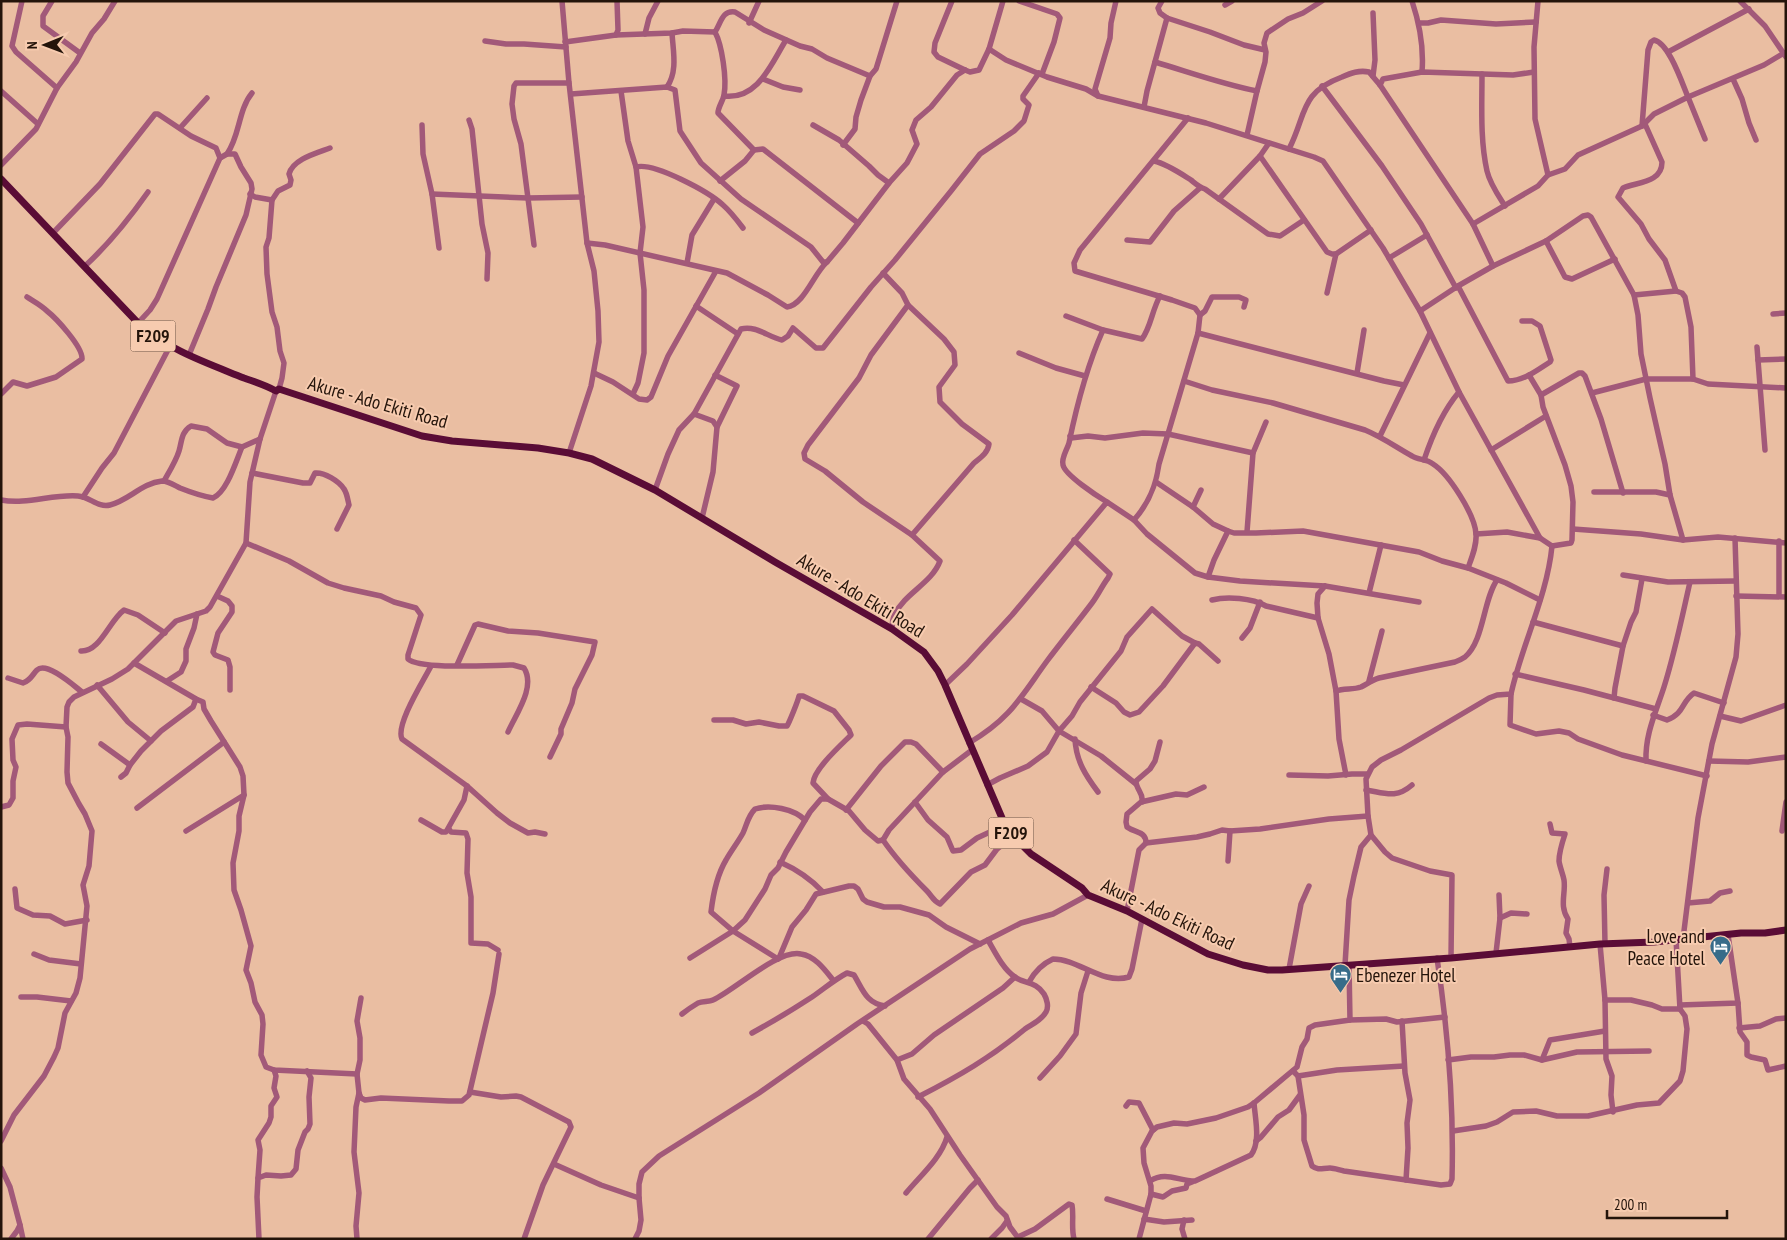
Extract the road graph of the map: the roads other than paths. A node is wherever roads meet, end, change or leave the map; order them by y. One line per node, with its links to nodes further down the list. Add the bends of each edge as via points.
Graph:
1 (22, 1): 54 (street, via 12,46)
2 (52, 1): 38 (street, via 42,16 43,26)
3 (115, 1): 38 (street)
4 (562, 1): 33 (street)
5 (617, 1): 29 (street)
6 (658, 1): 28 (street)
7 (759, 1): 23 (street)
8 (897, 1): 46 (street, via 876,69)
9 (952, 1): 41 (street, via 934,52)
10 (1003, 1): 34 (street)
11 (1019, 1): 44 (street, via 1057,14 1060,18)
12 (1116, 1): 62 (street, via 1110,38 1095,89)
13 (1162, 1): 22 (street, via 1158,10)
14 (1232, 1): 19 (street)
15 (1322, 1): 32 (street, via 1267,33)
16 (1412, 1): 25 (street)
17 (1538, 1): 24 (street)
18 (1740, 1): 20 (street)
19 (1225, 5)
20 (1749, 9): 37 (street); 39 (street)
21 (1373, 13): 47 (street)
22 (1167, 18): 35 (street); 40 (street)
23 (749, 22): 26 (street, via 730,11); 30 (street)
24 (1536, 22): 25 (street, via 1496,24 1442,20); 43 (street)
25 (1420, 23): 42 (street)
26 (715, 32): 27 (street); 61 (street, via 722,48)
27 (672, 33): 28 (street); 53 (street, via 673,78)
28 (645, 34): 29 (street)
29 (616, 35): 33 (street)
30 (786, 40): 46 (street); 48 (street)
31 (485, 41): 33 (street)
32 (1264, 43): 35 (street); 36 (street)
33 (566, 44): 50 (street)
34 (989, 49): 41 (street, via 979,70); 44 (street, via 1006,60)
35 (1257, 49): 36 (street)
36 (1265, 50): 58 (street)
37 (1668, 52): 63 (street); 70 (street, via 1660,42 1651,42)
38 (80, 53): 54 (street)
39 (1785, 55): 49 (street)
40 (1154, 62): 58 (street); 65 (street)
41 (965, 70): 92 (street, via 916,120 912,130 917,144 908,163)
42 (1422, 72): 45 (street); 51 (street, via 1383,79)
43 (1534, 72): 45 (street); 89 (street, via 1536,129)
44 (1041, 73): 62 (street); 125 (street, via 1023,96 1029,105 1024,121 1014,132 980,154)
45 (1482, 74): 103 (street, via 1487,171)
46 (870, 76): 78 (street, via 855,129)
47 (1373, 76): 51 (street); 52 (street, via 1365,71 1353,72)
48 (763, 79): 55 (street); 61 (street, via 750,91 733,97)
49 (1733, 79): 63 (street); 75 (street)
50 (569, 83): 60 (street); 99 (street, via 516,83 514,86 512,104)
51 (1380, 85): 106 (street)
52 (1322, 86): 80 (street, via 1307,104); 110 (street, via 1382,166)
53 (667, 87): 57 (street); 91 (street, via 675,90 680,131 701,163)
54 (57, 88): 68 (street)
55 (800, 90)
56 (1, 91): 68 (street)
57 (621, 91): 60 (street); 88 (street, via 628,141)
58 (1257, 91): 73 (street)
59 (252, 93): 77 (street, via 247,99)
60 (571, 94): 98 (street)
61 (724, 96): 81 (street, via 718,113)
62 (1098, 96): 65 (street)
63 (1688, 97): 70 (street, via 1654,114); 74 (street)
64 (207, 98): 72 (street)
65 (1144, 106): 66 (street)
66 (1188, 118): 73 (street); 86 (street)
67 (470, 120): 97 (street)
68 (38, 124): 87 (street)
69 (813, 125): 78 (street)
70 (1644, 125): 89 (street, via 1578,155 1568,167); 128 (street, via 1662,166 1653,178 1623,188 1618,197 1665,260)
71 (422, 126): 96 (street, via 423,154)
72 (180, 128): 85 (street, via 216,148); 109 (street, via 156,114 100,184)
73 (1247, 135): 76 (street)
74 (1705, 139)
75 (1756, 140)
76 (1268, 143): 80 (street); 84 (street)
77 (233, 145): 82 (street); 83 (street)
78 (843, 145): 92 (street)
79 (330, 148): 102 (street, via 292,167 290,185)
80 (1289, 149): 108 (street, via 1323,161)
81 (754, 150): 91 (street); 105 (street, via 762,149)
82 (227, 154): 83 (street); 85 (street)
83 (235, 154): 95 (street, via 251,182)
84 (1260, 156): 101 (street); 104 (street)
85 (220, 158): 142 (street, via 157,299)
86 (1154, 161): 93 (street); 131 (street, via 1080,250 1074,264 1075,271)
87 (1, 165)
88 (636, 167): 100 (street, via 648,166 674,175); 116 (street, via 642,227)
89 (1548, 175): 103 (street, via 1538,186)
90 (1, 179): 109 (main road, Akure - Ado Ekiti Road / F209)
91 (720, 181): 120 (street)
92 (889, 183): 105 (street)
93 (1200, 188): 101 (street); 111 (street, via 1174,212 1150,242)
94 (148, 192): 122 (street, via 103,249)
95 (250, 194): 102 (street); 151 (street, via 242,228)
96 (432, 194): 97 (street); 115 (street)
97 (480, 196): 99 (street); 126 (street, via 488,254)
98 (582, 197): 99 (street); 113 (street)
99 (528, 198): 114 (street)
100 (714, 199): 107 (street); 121 (street, via 692,235)
101 (1219, 199): 104 (street, via 1276,237)
102 (272, 200): 165 (street, via 266,248 272,312 284,363)
103 (1504, 206): 106 (street)
104 (1304, 220): 117 (street, via 1327,252)
105 (858, 223): 120 (street)
106 (1474, 224): 123 (street)
107 (743, 228)
108 (1371, 230): 117 (street); 118 (street)
109 (53, 233): 122 (main road, Akure - Ado Ekiti Road / F209)
110 (1427, 235): 118 (street); 127 (street)
111 (1127, 240)
112 (1546, 241): 119 (street, via 1568,279); 119 (street, via 1588,215); 123 (street)
113 (587, 243): 116 (street); 154 (street, via 598,311 599,342)
114 (534, 245)
115 (439, 248)
116 (640, 253): 121 (street); 169 (street, via 644,290 644,353)
117 (1336, 254): 129 (street)
118 (1389, 258): 136 (street)
119 (1615, 259): 130 (street)
120 (827, 262): 124 (street, via 798,301 787,307 727,273)
121 (687, 263): 124 (street)
122 (85, 266): 142 (main road, Akure - Ado Ekiti Road / F209)
123 (1493, 266): 127 (street)
124 (716, 271): 134 (street)
125 (883, 273): 133 (street, via 902,293); 147 (street, via 821,349 793,328 782,340 747,327)
126 (487, 280)
127 (1457, 287): 136 (street); 157 (street, via 1508,381)
128 (1676, 291): 130 (street); 160 (street, via 1683,294 1689,310)
129 (1327, 293)
130 (1634, 295): 159 (street)
131 (1160, 296): 139 (street, via 1195,308); 143 (street, via 1142,340)
132 (27, 297): 168 (street, via 49,312 69,334 82,353 82,359 60,375 27,386 13,382)
133 (908, 305): 204 (street, via 954,352 954,365 939,387 940,402 989,444 985,454); 204 (street, via 804,453 806,459)
134 (696, 306): 147 (street); 169 (street, via 668,356 651,396 643,400)
135 (1244, 307): 139 (street, via 1246,300 1239,297 1212,297)
136 (1420, 311): 145 (street)
137 (1786, 313): 138 (street)
138 (1773, 314)
139 (1200, 315): 146 (street)
140 (1066, 316): 143 (street)
141 (1522, 321): 157 (street, via 1532,321 1540,326 1552,357 1550,362)
142 (138, 323): 148 (main road, Akure - Ado Ekiti Road / F209)
143 (1104, 330): 158 (street)
144 (1364, 330): 155 (street)
145 (1430, 332): 162 (street); 166 (street)
146 (1198, 333): 155 (street); 161 (street)
147 (738, 334): 156 (street)
148 (170, 346): 151 (main road, Akure - Ado Ekiti Road / F209); 193 (street, via 114,454)
149 (1757, 348): 152 (street)
150 (1019, 353): 158 (street)
151 (189, 355): 165 (main road, Akure - Ado Ekiti Road / F209)
152 (1758, 360): 153 (street); 163 (street)
153 (1786, 360)
154 (594, 373): 169 (street); 182 (street)
155 (1357, 374): 162 (street)
156 (715, 375): 171 (street); 174 (street, via 737,386)
157 (1529, 375): 170 (street)
158 (1085, 376): 176 (street)
159 (1646, 379): 160 (street); 167 (street); 192 (street)
160 (1693, 379): 163 (street, via 1708,384)
161 (1184, 381): 175 (street); 177 (street, via 1308,413)
162 (1404, 385): 177 (street)
163 (1760, 388): 164 (street); 181 (street)
164 (1786, 388)
165 (277, 390): 178 (street); 182 (main road, Akure - Ado Ekiti Road / F209, via 422,436)
166 (1459, 392): 180 (street); 184 (street, via 1432,437)
167 (1592, 393): 170 (street, via 1585,376 1579,373); 191 (street)
168 (1, 394)
169 (633, 394)
170 (1541, 395): 172 (street)
171 (694, 414): 174 (street, via 713,421); 188 (street, via 679,430)
172 (1546, 416): 180 (street); 200 (street, via 1571,486)
173 (1266, 422): 183 (street)
174 (717, 427): 197 (street, via 713,472)
175 (1168, 434): 176 (street, via 1074,439); 183 (street); 187 (street)
176 (1070, 436): 195 (street, via 1063,465 1066,471)
177 (1380, 436): 184 (street)
178 (260, 439): 179 (street); 185 (street)
179 (242, 447): 186 (street, via 215,498); 186 (street, via 227,443 207,429 191,426 182,437 179,452)
180 (1491, 450): 205 (street)
181 (1765, 450)
182 (569, 453): 188 (main road, Akure - Ado Ekiti Road / F209, via 592,459)
183 (1252, 453): 202 (street)
184 (1424, 460): 203 (street, via 1436,465 1460,496 1472,516)
185 (252, 473): 199 (street, via 310,483 319,472 335,481 344,489 349,506); 210 (street)
186 (164, 481): 193 (street, via 108,506)
187 (1156, 482): 196 (street); 198 (street)
188 (655, 490): 197 (main road, Akure - Ado Ekiti Road / F209)
189 (1202, 490): 196 (street)
190 (1594, 492): 191 (street)
191 (1623, 493): 192 (street)
192 (1670, 495): 208 (street)
193 (83, 497): 194 (street, via 60,496 18,502)
194 (1, 500)
195 (1107, 502): 198 (street); 207 (street)
196 (1193, 507): 201 (street, via 1213,524)
197 (702, 518): 234 (main road, Akure - Ado Ekiti Road / F209)
198 (1134, 520): 215 (street, via 1187,568)
199 (337, 529)
200 (1573, 529): 208 (street); 212 (street, via 1571,543)
201 (1228, 531): 202 (street); 215 (street)
202 (1247, 532): 211 (street, via 1303,531)
203 (1476, 534): 205 (street, via 1507,532); 213 (street)
204 (912, 535): 234 (street, via 940,561 937,570 895,613)
205 (1540, 538): 212 (street)
206 (1735, 538): 208 (street); 209 (street); 218 (street)
207 (1074, 540): 249 (street, via 1007,621); 258 (street, via 1110,574)
208 (1683, 540)
209 (1783, 542): 226 (street)
210 (246, 543): 224 (street); 244 (street, via 289,561 328,583 416,608 421,615 408,658)
211 (1382, 545): 213 (street, via 1419,552); 223 (street)
212 (1552, 546): 228 (street)
213 (1468, 568): 217 (street)
214 (1623, 575): 216 (street)
215 (1208, 577): 220 (street)
216 (1642, 579): 219 (street); 239 (street, via 1636,612)
217 (1497, 580): 228 (street); 248 (street, via 1473,646 1466,656 1455,662)
218 (1736, 581): 219 (street); 225 (street)
219 (1690, 582): 261 (street, via 1664,686)
220 (1314, 586): 221 (street); 222 (street)
221 (1325, 586): 222 (street); 223 (street)
222 (1318, 594): 232 (street)
223 (1369, 594): 230 (street)
224 (217, 596): 231 (street, via 206,611); 252 (street, via 232,606 232,612 218,633 213,652 228,660)
225 (1736, 596): 226 (street); 259 (street, via 1736,657)
226 (1782, 596)
227 (1212, 600): 229 (street, via 1228,597)
228 (1540, 600): 233 (street)
229 (1260, 602): 232 (street); 237 (street, via 1250,628)
230 (1419, 602)
231 (197, 614): 236 (street, via 176,621); 247 (street, via 186,649 186,661 181,672)
232 (1318, 618): 254 (street)
233 (1533, 622): 239 (street); 245 (street)
234 (892, 629): 249 (main road, Akure - Ado Ekiti Road / F209, via 924,652)
235 (1382, 631): 248 (street)
236 (165, 633): 240 (street, via 124,610 95,647); 242 (street)
237 (1242, 638)
238 (1195, 643): 241 (street); 251 (street, via 1139,712 1130,715 1124,712); 251 (street, via 1182,636 1152,609 1127,636 1106,672)
239 (1623, 646): 256 (street)
240 (81, 652)
241 (1218, 661)
242 (134, 663): 247 (street); 250 (street, via 112,679)
243 (457, 665): 244 (street); 266 (street, via 513,665 524,668 529,680); 274 (street, via 470,633 478,624 595,642)
244 (431, 666): 287 (street, via 403,722 400,736)
245 (1515, 674): 255 (street); 256 (street)
246 (8, 678): 253 (street, via 23,683 40,668 46,668)
247 (167, 681): 257 (street)
248 (1369, 681): 254 (street, via 1359,688)
249 (945, 684): 272 (main road, Akure - Ado Ekiti Road / F209)
250 (97, 685): 253 (street); 268 (street, via 128,722)
251 (1091, 686): 265 (street)
252 (230, 690)
253 (82, 692): 264 (street, via 69,702)
254 (1336, 692): 279 (street, via 1339,739)
255 (1511, 694): 275 (street, via 1510,725 1536,734 1569,733 1622,755); 280 (street, via 1482,701 1381,760)
256 (1614, 698): 261 (street)
257 (196, 699): 268 (street, via 193,707); 269 (street, via 203,702 206,714)
258 (1021, 699): 265 (street, via 1042,711); 272 (street)
259 (1724, 703): 261 (street, via 1694,693 1681,712 1672,718 1667,720); 262 (street)
260 (1786, 705): 262 (street, via 1741,721)
261 (1654, 712): 275 (street)
262 (1720, 716): 276 (street)
263 (714, 720): 292 (street, via 787,726 799,696 834,711 851,736 814,777 813,782)
264 (66, 727): 296 (street, via 18,725 12,739 16,768 12,798 9,805); 327 (street, via 68,783 92,831 83,885)
265 (1059, 731): 267 (street); 285 (street, via 1042,756)
266 (508, 732)
267 (1075, 739): 284 (street); 290 (street, via 1079,762)
268 (151, 742): 277 (street)
269 (224, 742): 291 (street, via 242,771); 297 (street)
270 (1160, 742): 284 (street, via 1155,761)
271 (101, 744): 277 (street)
272 (971, 746): 278 (street); 285 (main road, Akure - Ado Ekiti Road / F209)
273 (1786, 757): 276 (street, via 1748,762)
274 (550, 758)
275 (1646, 761): 282 (street)
276 (1709, 761): 282 (street)
277 (130, 765): 283 (street)
278 (943, 772): 293 (street); 298 (street, via 916,744 905,742)
279 (1346, 774): 280 (street); 281 (street)
280 (1367, 774): 289 (street)
281 (1290, 775)
282 (1707, 776): 322 (street, via 1693,850)
283 (121, 777)
284 (1136, 784): 294 (street, via 1143,795)
285 (987, 785): 302 (main road, Akure - Ado Ekiti Road / F209)
286 (1412, 785): 289 (street, via 1393,795)
287 (467, 786): 304 (street, via 464,800); 308 (street, via 524,832)
288 (1204, 787): 294 (street, via 1187,795 1176,794)
289 (1366, 790): 299 (street)
290 (1098, 792)
291 (244, 795): 305 (street); 372 (street, via 233,863 234,890 251,946 246,970 262,1015 262,1055 266,1067)
292 (828, 799): 298 (street); 301 (street, via 817,802)
293 (915, 802): 302 (street, via 928,820 947,837 953,851 961,850); 311 (street)
294 (1142, 802): 312 (street, via 1127,814 1126,822 1130,829 1143,834)
295 (1786, 802): 307 (street)
296 (1, 807)
297 (137, 808)
298 (846, 810): 311 (street, via 878,841)
299 (1368, 816): 306 (street); 309 (street)
300 (421, 820): 304 (street, via 442,832)
301 (805, 820): 314 (street); 328 (street, via 789,810 759,808 750,814 725,861 711,912)
302 (1005, 824): 310 (main road, Akure - Ado Ekiti Road / F209)
303 (1550, 824): 335 (street, via 1552,833 1565,834 1559,861)
304 (449, 829): 378 (street, via 451,832 466,832 468,839 471,943 488,944 498,952 493,993)
305 (186, 831)
306 (1230, 831): 312 (street); 313 (street)
307 (1782, 831)
308 (545, 834)
309 (1371, 835): 341 (street, via 1392,858 1452,875); 343 (street, via 1361,847 1349,900)
310 (1013, 836): 311 (street, via 940,904 895,858); 320 (main road, Akure - Ado Ekiti Road / F209, via 1031,854)
311 (883, 840)
312 (1146, 843): 323 (street, via 1139,850)
313 (1228, 861)
314 (780, 862): 319 (street, via 811,879); 328 (street, via 745,920)
315 (1607, 869): 334 (street)
316 (1309, 886): 344 (street, via 1301,904)
317 (15, 890): 327 (street, via 20,911 50,916 66,924)
318 (1730, 891): 322 (street, via 1720,893 1710,901)
319 (823, 892): 333 (street, via 854,886 867,902 929,916); 339 (street, via 814,896 792,927)
320 (1088, 895): 323 (main road, Akure - Ado Ekiti Road / F209); 332 (street, via 1053,914 1021,924)
321 (1499, 895): 325 (street)
322 (1688, 903): 331 (street)
323 (1127, 911): 326 (main road, Akure - Ado Ekiti Road / F209)
324 (1527, 914): 325 (street, via 1511,913)
325 (1500, 918): 336 (street)
326 (1142, 919): 344 (main road, Akure - Ado Ekiti Road / F209, via 1208,954 1243,966); 345 (street, via 1129,977 1115,980)
327 (86, 920): 342 (street)
328 (733, 930): 338 (street); 339 (street)
329 (1786, 930): 330 (main road, Akure - Ado Ekiti Road / F209)
330 (1728, 935): 331 (main road, Akure - Ado Ekiti Road / F209); 353 (street)
331 (1680, 939): 334 (main road, Akure - Ado Ekiti Road / F209); 355 (street)
332 (988, 940): 333 (street); 346 (street, via 1003,965)
333 (980, 944): 354 (street)
334 (1602, 944): 335 (main road, Akure - Ado Ekiti Road / F209); 351 (street)
335 (1570, 947): 336 (main road, Akure - Ado Ekiti Road / F209)
336 (1496, 953): 341 (main road, Akure - Ado Ekiti Road / F209)
337 (34, 954): 342 (street, via 49,960)
338 (690, 958)
339 (778, 958): 347 (street, via 800,953 822,967); 356 (street, via 712,1000 698,1003)
340 (1436, 958): 341 (main road, Akure - Ado Ekiti Road / F209); 343 (main road, Akure - Ado Ekiti Road / F209); 357 (street)
341 (1451, 958)
342 (82, 964): 352 (street)
343 (1347, 965): 344 (main road, Akure - Ado Ekiti Road / F209); 359 (street)
344 (1289, 969)
345 (1088, 971): 348 (street, via 1076,964 1053,959 1035,972); 377 (street, via 1081,993 1076,1034)
346 (1015, 977): 348 (street); 367 (street, via 912,1054)
347 (833, 980): 354 (street, via 851,973 871,1002); 364 (street)
348 (1029, 982): 381 (street, via 1045,995 1047,1008 1042,1017 968,1071)
349 (22, 997): 352 (street)
350 (361, 998): 375 (street, via 357,1021 360,1060)
351 (1605, 1000): 355 (street, via 1631,1000 1662,1009); 363 (street)
352 (71, 1001): 388 (street, via 50,1066 14,1115)
353 (1738, 1003): 355 (street); 362 (street)
354 (886, 1006): 360 (street)
355 (1680, 1007): 384 (street, via 1687,1029 1680,1081 1659,1103)
356 (682, 1014)
357 (1444, 1017): 361 (street); 368 (street)
358 (1786, 1018): 362 (street)
359 (1350, 1020): 361 (street); 374 (street, via 1309,1028 1298,1064)
360 (863, 1021): 367 (street); 400 (street, via 759,1093 659,1156 642,1172)
361 (1402, 1021): 370 (street)
362 (1739, 1028): 371 (street, via 1747,1042 1748,1056 1765,1060 1768,1070)
363 (1605, 1031): 365 (street); 369 (street, via 1550,1040)
364 (752, 1033)
365 (1606, 1051): 366 (street); 369 (street, via 1562,1054); 384 (street, via 1606,1064 1612,1076)
366 (1649, 1051)
367 (897, 1060): 381 (street, via 904,1079)
368 (1448, 1060): 369 (street, via 1510,1054); 386 (street)
369 (1542, 1060)
370 (1404, 1066): 376 (street); 394 (street, via 1410,1100)
371 (1786, 1066)
372 (274, 1070): 373 (street); 392 (street, via 277,1097 271,1106 269,1123 259,1138)
373 (307, 1071): 375 (street); 392 (street, via 311,1078 310,1124 298,1150 296,1169 291,1175)
374 (1292, 1071): 376 (street); 382 (street)
375 (357, 1074): 379 (street)
376 (1298, 1076): 380 (street)
377 (1040, 1078)
378 (470, 1092): 379 (street, via 462,1101 365,1100); 390 (street, via 516,1096 569,1122 570,1132)
379 (359, 1093): 413 (street, via 354,1152 359,1192)
380 (1300, 1095): 389 (street); 394 (street, via 1304,1140 1314,1167)
381 (918, 1097): 387 (street, via 930,1109)
382 (1254, 1103): 385 (street, via 1216,1118 1187,1124 1174,1123); 389 (street)
383 (1126, 1106): 385 (street, via 1132,1101 1139,1103)
384 (1613, 1112): 386 (street, via 1562,1117 1536,1111 1513,1112 1486,1126)
385 (1153, 1130): 395 (street, via 1143,1148)
386 (1453, 1131): 394 (street, via 1450,1184)
387 (947, 1137): 393 (street); 397 (street, via 936,1157)
388 (1, 1141)
389 (1256, 1141): 396 (street, via 1252,1155)
390 (554, 1164): 400 (street); 414 (street)
391 (1, 1168): 408 (street, via 10,1187)
392 (258, 1178): 412 (street)
393 (978, 1180): 407 (street); 416 (street)
394 (1406, 1180)
395 (1150, 1181): 396 (street, via 1170,1176); 398 (street)
396 (1195, 1181): 399 (street)
397 (906, 1193)
398 (1151, 1194): 399 (street); 402 (street)
399 (1163, 1197): 402 (street)
400 (639, 1198): 415 (street, via 641,1220)
401 (1107, 1199): 403 (street)
402 (1150, 1203): 403 (street)
403 (1146, 1211): 404 (street)
404 (1144, 1219): 405 (street); 419 (street)
405 (1184, 1220): 406 (street); 420 (street)
406 (1192, 1220)
407 (1007, 1221): 409 (street); 417 (street)
408 (20, 1225): 410 (street); 411 (street)
409 (1018, 1238): 418 (street, via 1069,1204 1074,1215)
410 (11, 1239)
411 (23, 1239)
412 (259, 1239)
413 (357, 1239)
414 (524, 1239)
415 (635, 1239)
416 (928, 1239)
417 (991, 1239)
418 (1074, 1239)
419 (1138, 1239)
420 (1185, 1239)

